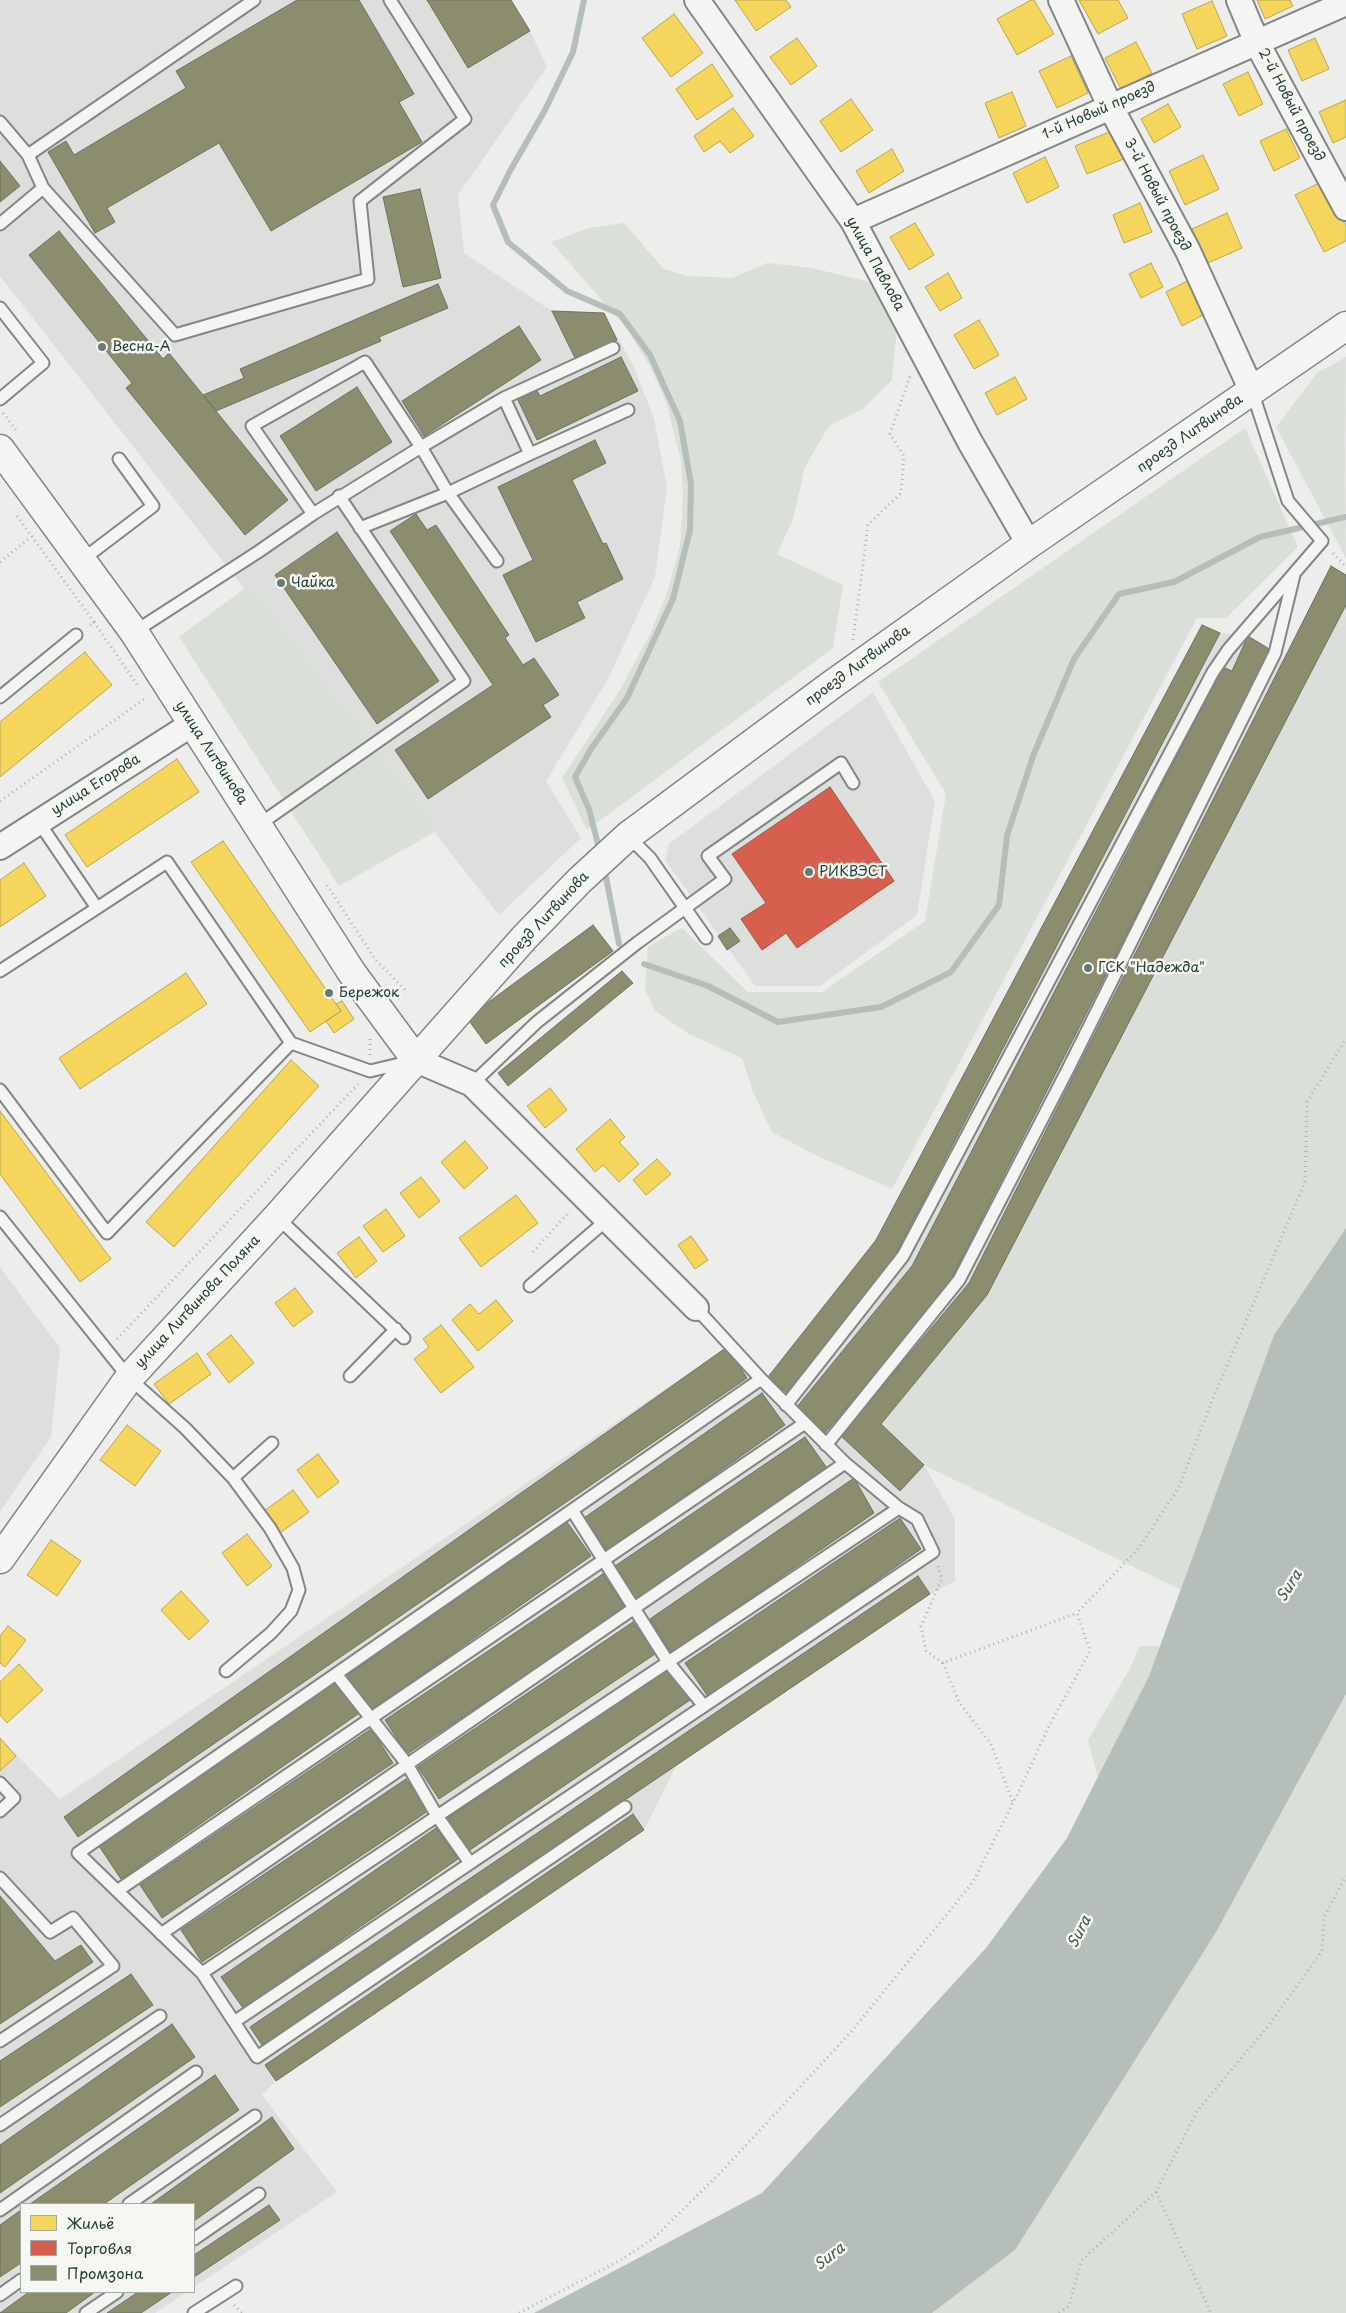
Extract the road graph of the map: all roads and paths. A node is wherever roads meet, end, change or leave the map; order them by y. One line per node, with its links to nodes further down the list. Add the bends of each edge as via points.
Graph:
1 (254, 0): 10 (lane)
2 (390, 0): 11 (lane, via 465,119 360,201 368,279 175,335)
3 (697, 0): 13 (street, улица Павлова)
4 (1061, 0): 8 (street, 3-й Новый проезд)
5 (1239, 0): 7 (street, 2-й Новый проезд)
6 (1346, 3): 7 (street, 1-й Новый проезд)
7 (1257, 43): 8 (street, 1-й Новый проезд); 12 (street, 2-й Новый проезд)
8 (1110, 106): 13 (street, 1-й Новый проезд); 19 (street, 3-й Новый проезд, via 1188,251)
9 (0, 122): 10 (lane)
10 (28, 155): 11 (lane)
11 (44, 188): 14 (lane)
12 (1346, 208)
13 (853, 221): 17 (street, улица Павлова)
14 (0, 224)
15 (0, 308): 21 (lane, via 43,363)
16 (1346, 326): 19 (main road, проезд Литвинова)
17 (920, 347): 33 (street, улица Павлова); 40 (path, via 890,434 904,456 901,493 868,525)
18 (613, 348): 20 (lane)
19 (1252, 391): 33 (main road, проезд Литвинова); 37 (lane, via 1288,501 1322,541)
20 (504, 398): 23 (lane); 24 (lane)
21 (0, 399)
22 (628, 410): 24 (lane)
23 (421, 447): 27 (lane); 28 (lane); 30 (lane, via 365,362 252,426)
24 (530, 454): 27 (lane)
25 (2, 457): 34 (main road, улица Литвинова)
26 (119, 459): 34 (lane, via 153,506)
27 (448, 494): 31 (lane); 35 (lane)
28 (339, 496): 30 (lane); 31 (lane)
29 (12, 508): 32 (path)
30 (313, 514): 38 (lane)
31 (360, 528): 47 (lane, via 464,681)
32 (31, 537): 36 (path); 39 (path, via 94,622)
33 (1029, 544): 40 (main road, проезд Литвинова)
34 (82, 560): 38 (main road, улица Литвинова)
35 (497, 561)
36 (0, 562)
37 (1294, 573): 71 (lane, via 1213,672 903,1256); 74 (lane, via 1275,653 959,1280)
38 (134, 632): 43 (main road, улица Литвинова)
39 (76, 635): 41 (lane)
40 (848, 673): 48 (main road, проезд Литвинова)
41 (0, 697)
42 (146, 698): 45 (path)
43 (192, 724): 46 (street, улица Егорова); 47 (main road, улица Литвинова)
44 (854, 783): 51 (lane, via 841,763 708,856 725,879)
45 (0, 801)
46 (38, 822): 49 (street, улица Егорова); 50 (lane)
47 (257, 826): 56 (main road, улица Литвинова, via 352,973)
48 (628, 836): 51 (lane, via 650,858); 56 (main road, проезд Литвинова, via 524,938)
49 (0, 847)
50 (97, 908): 53 (lane); 55 (lane, via 166,862)
51 (684, 909): 52 (lane); 57 (lane, via 537,1022)
52 (706, 938)
53 (0, 971)
54 (1346, 1039): 83 (path, via 1307,1102 1306,1182 1211,1403 1179,1487 1139,1548)
55 (290, 1043): 56 (lane, via 370,1071); 58 (lane, via 107,1233)
56 (416, 1060): 57 (street); 61 (main road, улица Литвинова Поляна)
57 (472, 1084): 59 (street)
58 (0, 1090)
59 (578, 1192): 62 (street); 63 (path, via 570,1212)
60 (0, 1217): 69 (lane)
61 (277, 1218): 66 (lane); 69 (main road, улица Литвинова Поляна)
62 (608, 1218): 64 (lane); 65 (street)
63 (533, 1252)
64 (530, 1286)
65 (696, 1308): 70 (lane)
66 (396, 1329): 67 (lane); 68 (lane)
67 (404, 1338)
68 (350, 1376)
69 (129, 1378): 76 (lane, via 185,1428); 80 (main road, улица Литвинова Поляна)
70 (761, 1379): 71 (lane); 78 (lane)
71 (786, 1405): 72 (lane)
72 (805, 1423): 74 (lane); 81 (lane)
73 (272, 1443): 76 (lane)
74 (826, 1445): 75 (lane)
75 (845, 1463): 77 (lane); 82 (lane)
76 (233, 1478): 86 (lane, via 293,1568 299,1590 291,1611 271,1633)
77 (899, 1508): 79 (lane, via 917,1519); 84 (lane)
78 (572, 1510): 81 (lane); 87 (lane)
79 (933, 1552): 85 (path, via 942,1579 920,1626 926,1651); 88 (lane)
80 (0, 1559)
81 (603, 1560): 82 (lane); 89 (lane)
82 (633, 1609): 84 (lane); 90 (lane)
83 (1078, 1613): 85 (path); 92 (path, via 1090,1651 1048,1728)
84 (668, 1662): 88 (lane); 95 (lane)
85 (943, 1663): 92 (path, via 959,1702 991,1744)
86 (226, 1671)
87 (336, 1674): 89 (lane); 99 (lane, via 78,1853)
88 (704, 1706): 96 (lane)
89 (370, 1719): 90 (lane); 99 (lane)
90 (408, 1764): 95 (lane); 100 (lane)
91 (0, 1782): 94 (lane, via 14,1798)
92 (1013, 1804): 119 (path, via 973,1882 851,2032 722,2172 654,2238 621,2260)
93 (625, 1807): 103 (lane, via 257,2057)
94 (0, 1810)
95 (437, 1816): 96 (lane); 101 (lane)
96 (470, 1863): 103 (lane)
97 (1346, 1876): 108 (path, via 1324,1917 1322,1950 1269,2025 1197,2111)
98 (0, 1878): 104 (lane, via 50,1932 73,1918 113,1966)
99 (117, 1891): 100 (lane)
100 (161, 1934): 101 (lane)
101 (202, 1973): 103 (lane)
102 (160, 2016): 107 (lane)
103 (234, 2022)
104 (0, 2041)
105 (196, 2072): 111 (lane)
106 (256, 2116): 110 (lane)
107 (0, 2125)
108 (1156, 2192): 120 (path, via 1080,2261 1070,2306); 121 (path)
109 (259, 2194): 112 (lane)
110 (130, 2203)
111 (0, 2210)
112 (195, 2238)
113 (20, 2281): 116 (lane)
114 (236, 2286): 118 (lane)
115 (116, 2293): 117 (lane)
116 (0, 2295)
117 (86, 2313)
118 (194, 2313)
119 (519, 2313)
120 (1059, 2313)
121 (1211, 2313)

